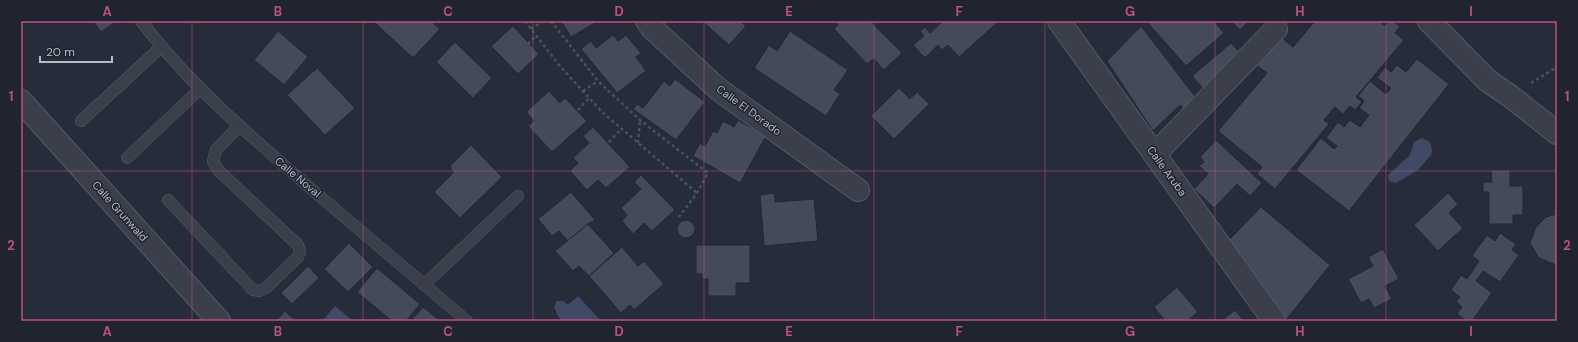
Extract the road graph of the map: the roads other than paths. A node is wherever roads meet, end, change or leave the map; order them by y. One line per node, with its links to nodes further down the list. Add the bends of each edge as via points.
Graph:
1 (141, 21): 6 (lane, Calle Noval)
2 (647, 21): 14 (street, Calle El Dorado, via 718,88)
3 (1059, 21): 12 (street, Calle Aruba)
4 (1429, 21): 11 (street, via 1488,81)
5 (1276, 29): 12 (street)
6 (161, 47): 7 (lane, Calle Noval); 9 (lane)
7 (200, 89): 10 (lane, Calle Noval); 13 (lane)
8 (21, 101): 18 (street, Calle Grunwald)
9 (82, 121)
10 (239, 126): 16 (lane, via 216,150 213,161 218,170 298,245 298,257 266,288 260,291 253,290); 17 (lane, Calle Noval)
11 (1557, 133)
12 (1155, 154): 20 (street, Calle Aruba)
13 (127, 158)
14 (858, 190)
15 (518, 196): 17 (lane)
16 (168, 200)
17 (424, 285): 19 (lane, Calle Noval)
18 (219, 321)
19 (467, 321)
20 (1274, 321)

